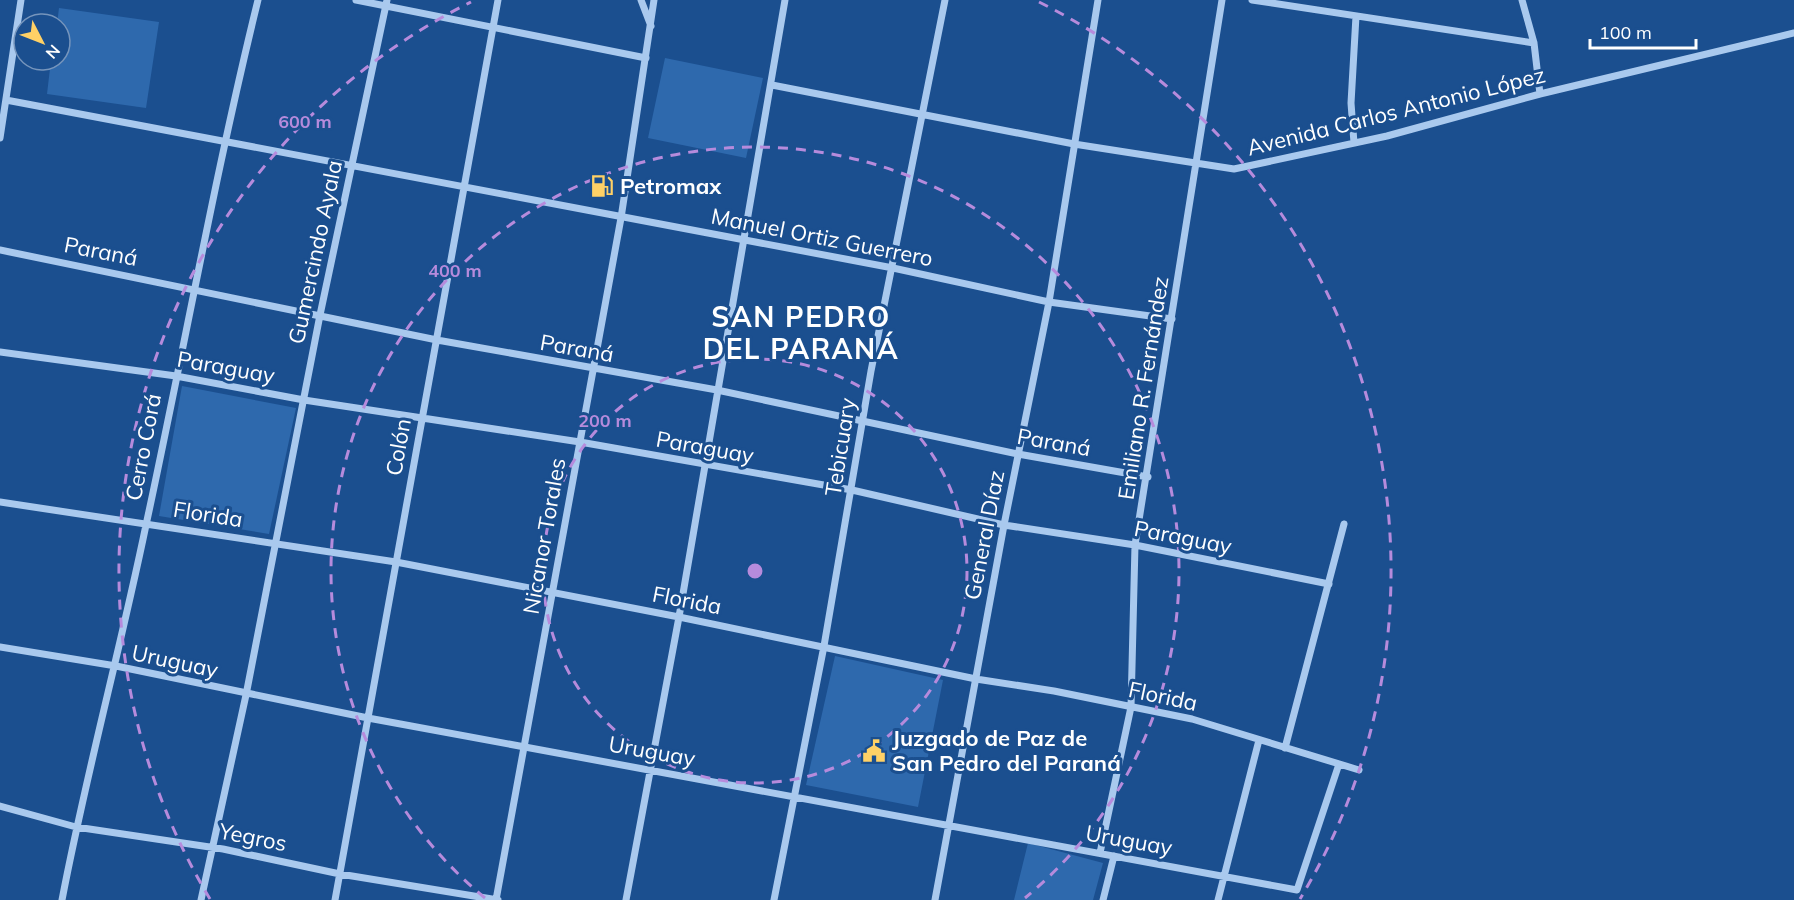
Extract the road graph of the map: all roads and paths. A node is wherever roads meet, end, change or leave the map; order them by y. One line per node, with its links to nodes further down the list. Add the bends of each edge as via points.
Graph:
1 (21, 0): 22 (street)
2 (258, 0): 25 (street, Cerro Corá)
3 (356, 0): 13 (street)
4 (498, 0): 15 (street, Colón)
5 (641, 0): 16 (street)
6 (654, 0): 16 (street, Nicanor Torales)
7 (785, 0): 20 (street)
8 (945, 0): 23 (street, Tebicuary)
9 (1098, 0): 27 (street, General Díaz)
10 (1222, 0): 28 (street, Emiliano R. Fernández)
11 (1251, 0): 14 (street)
12 (1522, 0): 18 (street)
13 (387, 3): 15 (street); 29 (street, Gumercindo Ayala)
14 (1356, 16): 18 (street); 26 (street, via 1351,103)
15 (493, 27): 19 (street); 30 (street, Colón)
16 (651, 27): 19 (street, Nicanor Torales)
17 (1794, 33): 21 (street, Avenida Carlos Antonio López)
18 (1534, 43): 21 (street)
19 (646, 58): 31 (street, Nicanor Torales)
20 (772, 85): 23 (street, Avenida Carlos Antonio López); 32 (street)
21 (1540, 94): 26 (street, Avenida Carlos Antonio López)
22 (6, 100): 24 (street); 25 (street, Manuel Ortiz Guerrero)
23 (923, 113): 27 (street, Avenida Carlos Antonio López); 34 (street, Tebicuary)
24 (0, 138)
25 (224, 139): 29 (street, Manuel Ortiz Guerrero); 35 (street, Cerro Corá)
26 (1354, 143): 28 (street, Avenida Carlos Antonio López, via 1234,169)
27 (1074, 144): 28 (street, Avenida Carlos Antonio López); 36 (street, General Díaz)
28 (1195, 164): 38 (street, Emiliano R. Fernández)
29 (352, 165): 30 (street, Manuel Ortiz Guerrero); 37 (street, Gumercindo Ayala)
30 (463, 187): 31 (street, Manuel Ortiz Guerrero); 39 (street, Colón)
31 (621, 218): 32 (street, Manuel Ortiz Guerrero); 41 (street, Nicanor Torales)
32 (744, 240): 34 (street, Manuel Ortiz Guerrero); 43 (street)
33 (0, 250): 35 (street, Paraná)
34 (893, 268): 36 (street, Manuel Ortiz Guerrero); 46 (street, Tebicuary)
35 (193, 288): 37 (street, Paraná); 42 (street, Cerro Corá)
36 (1049, 302): 38 (street, Manuel Ortiz Guerrero); 48 (street, General Díaz)
37 (320, 315): 39 (street, Paraná); 44 (street, Gumercindo Ayala)
38 (1172, 319): 50 (street, Emiliano R. Fernández)
39 (437, 340): 41 (street, Paraná); 45 (street, Colón)
40 (0, 352): 42 (street, Paraguay)
41 (593, 370): 43 (street, Paraná); 47 (street, Nicanor Torales)
42 (176, 376): 44 (street, Paraguay); 53 (street, Cerro Corá)
43 (717, 390): 46 (street, Paraná); 49 (street)
44 (304, 400): 45 (street, Paraguay); 56 (street, Gumercindo Ayala)
45 (421, 419): 47 (street, Paraguay); 58 (street, Colón)
46 (862, 420): 48 (street, Paraná); 51 (street, Tebicuary)
47 (580, 442): 49 (street, Paraguay); 60 (street, Nicanor Torales)
48 (1018, 454): 50 (street, Paraná); 55 (street, General Díaz)
49 (704, 466): 51 (street, Paraguay); 61 (street)
50 (1148, 477): 57 (street, Emiliano R. Fernández)
51 (852, 490): 55 (street, Paraguay); 62 (street, Tebicuary)
52 (0, 502): 53 (street, Florida)
53 (147, 523): 56 (street, Florida); 64 (street, Cerro Corá)
54 (1344, 524): 59 (street)
55 (1004, 525): 57 (street, Paraguay); 65 (street, General Díaz)
56 (276, 543): 58 (street, Florida); 66 (street, Gumercindo Ayala)
57 (1135, 545): 59 (street, Paraguay); 67 (street, Emiliano R. Fernández)
58 (396, 562): 60 (street, Florida); 68 (street, Colón)
59 (1329, 584): 71 (street)
60 (552, 592): 61 (street, Florida); 70 (street, Nicanor Torales)
61 (680, 617): 62 (street, Florida); 73 (street)
62 (824, 646): 65 (street, Florida); 75 (street, Tebicuary)
63 (0, 647): 64 (street, Uruguay)
64 (116, 666): 66 (street, Uruguay); 78 (street, Cerro Corá)
65 (976, 679): 67 (street, Florida); 77 (street, General Díaz)
66 (246, 695): 68 (street, Uruguay); 79 (street, Gumercindo Ayala)
67 (1131, 707): 69 (street, Florida, via 1192,719); 80 (street, Emiliano R. Fernández)
68 (368, 718): 70 (street, Uruguay); 82 (street, Colón)
69 (1259, 740): 71 (street, Florida); 83 (street)
70 (524, 745): 73 (street, Uruguay); 87 (street, Nicanor Torales)
71 (1285, 748): 72 (street, Florida)
72 (1339, 764): 74 (street, Florida); 83 (street, Uruguay, via 1297,890)
73 (652, 770): 75 (street, Uruguay); 88 (street)
74 (1359, 770)
75 (795, 795): 77 (street, Uruguay); 89 (street, Tebicuary)
76 (0, 806): 78 (street, Yegros)
77 (950, 826): 80 (street, Uruguay); 90 (street, General Díaz)
78 (76, 827): 79 (street, Yegros); 84 (street, Cerro Corá)
79 (211, 847): 82 (street, Yegros); 85 (street, Gumercindo Ayala)
80 (1100, 853): 81 (street, Uruguay)
81 (1113, 856): 83 (street, Uruguay); 91 (street)
82 (340, 874): 86 (street, Colón); 87 (street, Yegros)
83 (1223, 876): 92 (street)
84 (62, 900)
85 (201, 900)
86 (335, 900)
87 (497, 900)
88 (626, 900)
89 (774, 900)
90 (935, 900)
91 (1103, 900)
92 (1218, 900)

